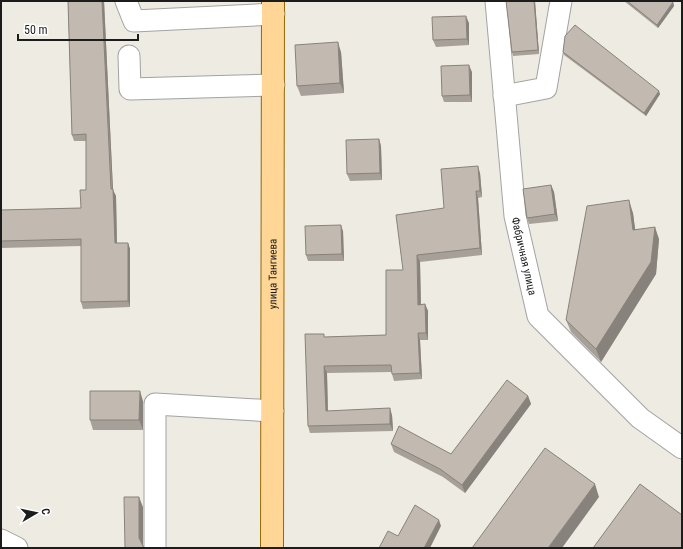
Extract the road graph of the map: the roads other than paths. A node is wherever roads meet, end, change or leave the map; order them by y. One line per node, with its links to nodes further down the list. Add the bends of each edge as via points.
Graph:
1 (126, 1): 4 (street, via 134,20)
2 (496, 1): 7 (street, Фабричная улица)
3 (561, 1): 7 (street, via 546,88)
4 (274, 8): 6 (main road, улица Тангиева)
5 (129, 56): 6 (street, via 130,89)
6 (274, 85): 8 (main road, улица Тангиева)
7 (504, 96): 9 (street, Фабричная улица, via 515,216 538,316 640,418)
8 (273, 411): 12 (street, via 155,404); 13 (main road, улица Тангиева)
9 (682, 448)
10 (1, 540): 11 (street)
11 (17, 548)
12 (155, 548)
13 (272, 548)

